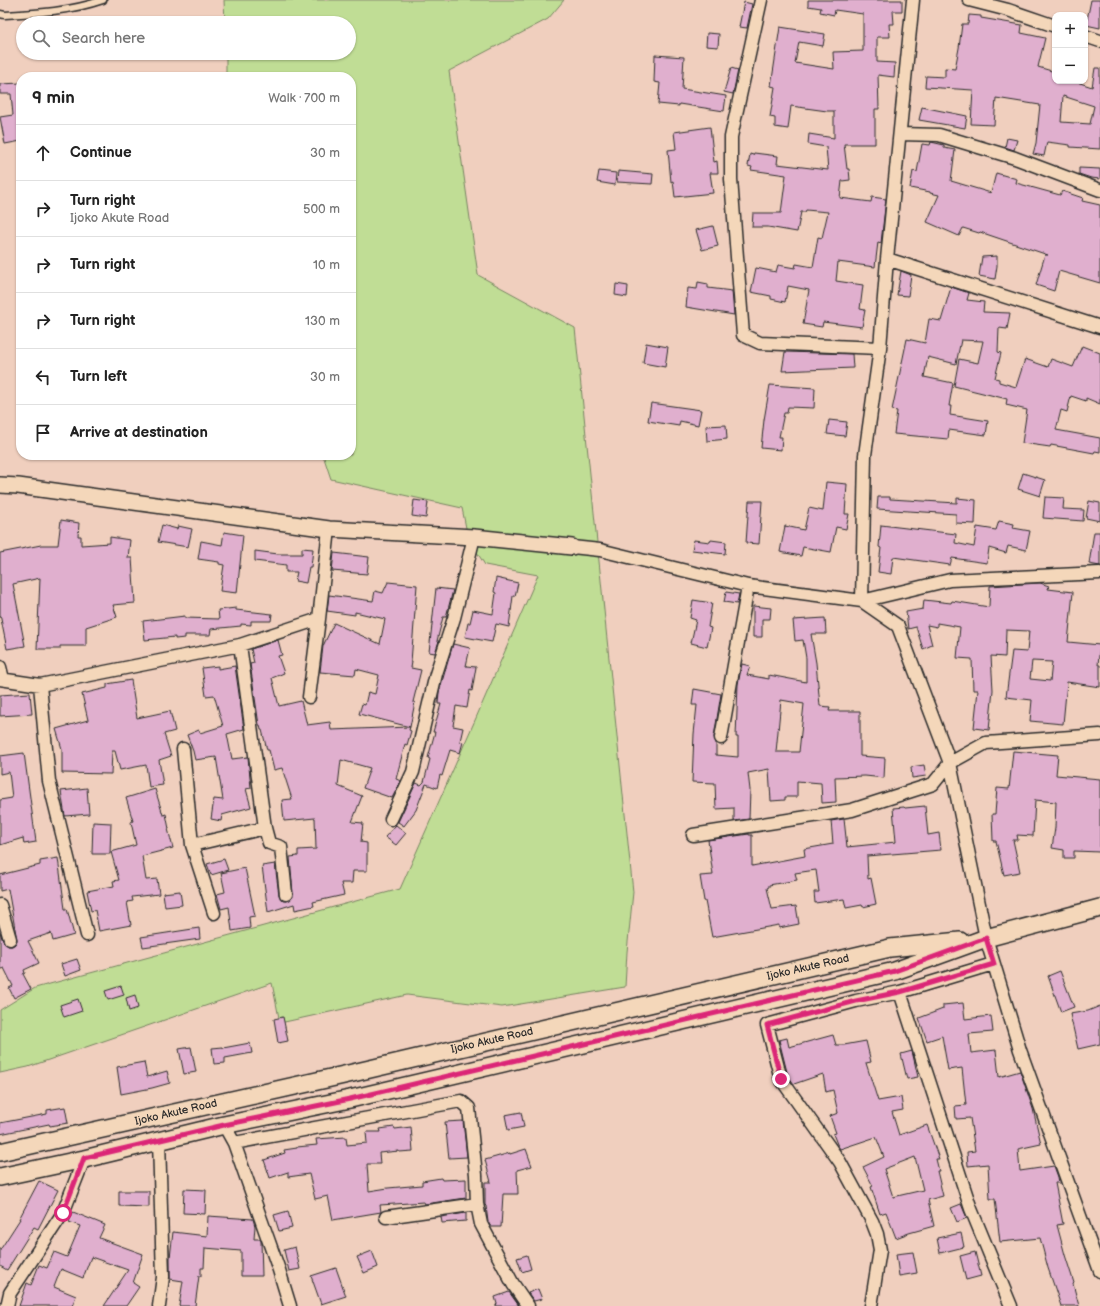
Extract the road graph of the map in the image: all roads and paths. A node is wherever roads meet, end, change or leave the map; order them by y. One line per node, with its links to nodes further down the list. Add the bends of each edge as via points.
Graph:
1 (103, 0): 5 (lane, via 85,6 46,12)
2 (761, 0): 13 (street, via 730,137 743,335 760,343)
3 (913, 0): 9 (street)
4 (969, 0): 6 (street)
5 (0, 14)
6 (1052, 25)
7 (1088, 37): 8 (street)
8 (1100, 41)
9 (900, 134): 10 (street, via 939,135 1015,158); 11 (street)
10 (1100, 190)
11 (887, 259): 12 (street); 13 (street)
12 (1100, 327)
13 (880, 348): 20 (street, via 864,455)
14 (0, 485): 15 (street)
15 (329, 529): 16 (street); 21 (street)
16 (474, 537): 17 (street); 30 (street, via 454,618 436,674 413,772)
17 (572, 547): 19 (street, via 600,550)
18 (1100, 573): 20 (street, via 950,580)
19 (748, 586): 20 (street); 27 (street)
20 (862, 601): 29 (street, via 898,626)
21 (319, 620): 22 (street); 25 (street)
22 (240, 645): 24 (street); 31 (street)
23 (1, 675): 24 (street)
24 (40, 685): 38 (street, via 49,781)
25 (309, 697)
26 (1100, 735): 29 (street, via 986,743)
27 (721, 738)
28 (183, 749): 33 (street)
29 (950, 763): 32 (street, via 933,784 852,810); 39 (street)
30 (390, 819)
31 (265, 828): 33 (street); 34 (street, via 268,843 281,847)
32 (693, 835)
33 (192, 844): 37 (street)
34 (286, 894)
35 (0, 905): 40 (street)
36 (1100, 908): 39 (main road, Ijoko Akute Road)
37 (214, 913)
38 (87, 935)
39 (986, 938): 41 (street); 43 (main road, Ijoko Akute Road, via 895,971 350,1099); 46 (main road, Ijoko Akute Road, via 890,948)
40 (10, 939)
41 (994, 964): 42 (street); 51 (street, via 1020,1050)
42 (900, 992): 56 (street, via 767,1025 781,1079 840,1162 877,1234 880,1250); 57 (street, via 971,1209)
43 (224, 1125): 44 (main road, Ijoko Akute Road); 45 (street)
44 (159, 1140): 47 (main road, Ijoko Akute Road); 53 (street, via 163,1277)
45 (234, 1143): 49 (street, via 461,1101 469,1108); 54 (street, via 280,1270)
46 (0, 1152)
47 (84, 1158): 48 (main road, Ijoko Akute Road); 52 (street, via 63,1213 10,1293)
48 (0, 1177)
49 (477, 1204): 50 (street); 55 (street, via 481,1224 512,1284)
50 (386, 1217)
51 (1100, 1271)
52 (7, 1306)
53 (159, 1306)
54 (290, 1306)
55 (528, 1306)
56 (871, 1306)
57 (1011, 1306)

